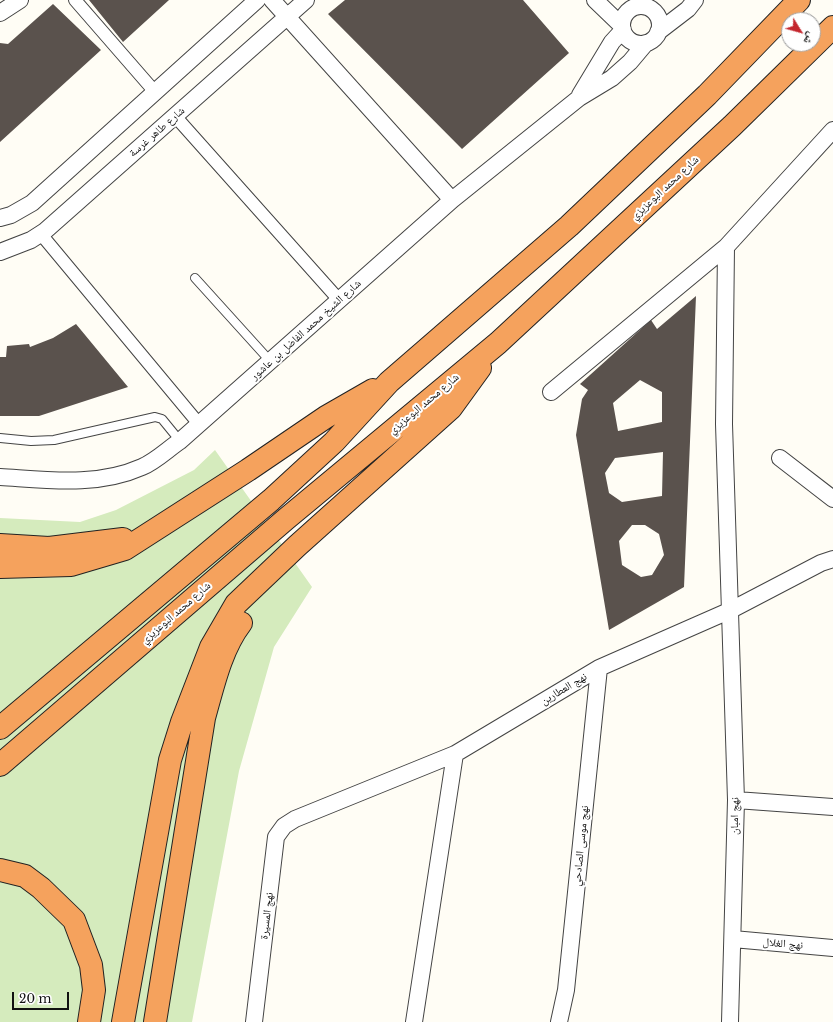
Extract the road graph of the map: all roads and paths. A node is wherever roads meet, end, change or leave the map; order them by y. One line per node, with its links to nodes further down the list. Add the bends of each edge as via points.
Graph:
1 (20, 0): 10 (street)
2 (75, 0): 16 (street)
3 (257, 0): 16 (street)
4 (272, 0): 11 (street)
5 (306, 0): 11 (street, شارع طاهر غرسة)
6 (595, 0): 13 (street)
7 (695, 0): 14 (street, via 688,9)
8 (799, 0): 29 (highway, via 707,95 569,226)
9 (648, 4): 13 (street, via 636,6 628,11 623,18); 14 (street, via 659,19)
10 (0, 14)
11 (288, 17): 18 (street, شارع طاهر غرسة); 20 (street)
12 (833, 27): 27 (highway, شارع محمد البوعزيزي, via 732,126)
13 (622, 28): 15 (street, via 630,40); 17 (street)
14 (658, 32): 15 (street)
15 (646, 43): 17 (street, via 612,78)
16 (155, 92): 21 (street, via 32,203)
17 (579, 98): 20 (street, شارع الشيخ محمد الفاضل بن عاشور)
18 (175, 116): 22 (street, شارع طاهر غرسة); 26 (street)
19 (833, 130): 23 (street)
20 (452, 200): 26 (street, شارع الشيخ محمد الفاضل بن عاشور)
21 (0, 218)
22 (40, 233): 24 (street, شارع طاهر غرسة); 31 (street)
23 (726, 247): 30 (street); 42 (street, نهج امبان, via 724,424)
24 (0, 252)
25 (195, 278): 28 (lane)
26 (340, 301): 28 (street, شارع الشيخ محمد الفاضل بن عاشور)
27 (498, 343): 39 (highway, via 451,408); 46 (highway, شارع محمد البوعزيزي, via 286,519)
28 (271, 362): 31 (street, شارع الشيخ محمد الفاضل بن عاشور)
29 (389, 382): 37 (highway, via 326,417); 44 (highway, via 334,442 271,500)
30 (551, 392)
31 (199, 424): 33 (street, شارع الشيخ محمد الفاضل بن عاشور)
32 (0, 438): 33 (lane, via 54,440 155,417 162,420)
33 (180, 441): 35 (street, شارع الشيخ محمد الفاضل بن عاشور, via 143,467 100,480 62,481)
34 (780, 458): 36 (street)
35 (0, 477)
36 (833, 499)
37 (144, 536): 38 (highway, via 49,548); 41 (highway, via 125,549 71,565)
38 (0, 545)
39 (297, 546): 54 (highway, via 236,604 211,647 182,722 170,760); 55 (highway, via 234,633 215,679 204,718)
40 (833, 559): 42 (street, نهج العطارين)
41 (0, 567)
42 (731, 610): 43 (street, نهج العطارين); 47 (street, نهج امبان)
43 (599, 668): 45 (street, نهج العطارين); 58 (street, نهج موسى الصادحي, via 566,990)
44 (0, 728)
45 (455, 754): 49 (street, نهج العطارين); 57 (street)
46 (0, 765)
47 (736, 800): 48 (street); 51 (street, نهج امبان)
48 (833, 807)
49 (296, 819): 56 (street, نهج المسيرة, via 284,826 276,838)
50 (0, 870): 53 (highway, via 25,876 74,920 91,965 94,990)
51 (733, 940): 52 (street, نهج الغلال); 59 (street, نهج امبان)
52 (833, 948)
53 (89, 1022)
54 (123, 1022)
55 (155, 1022)
56 (254, 1022)
57 (414, 1022)
58 (559, 1022)
59 (730, 1022)

